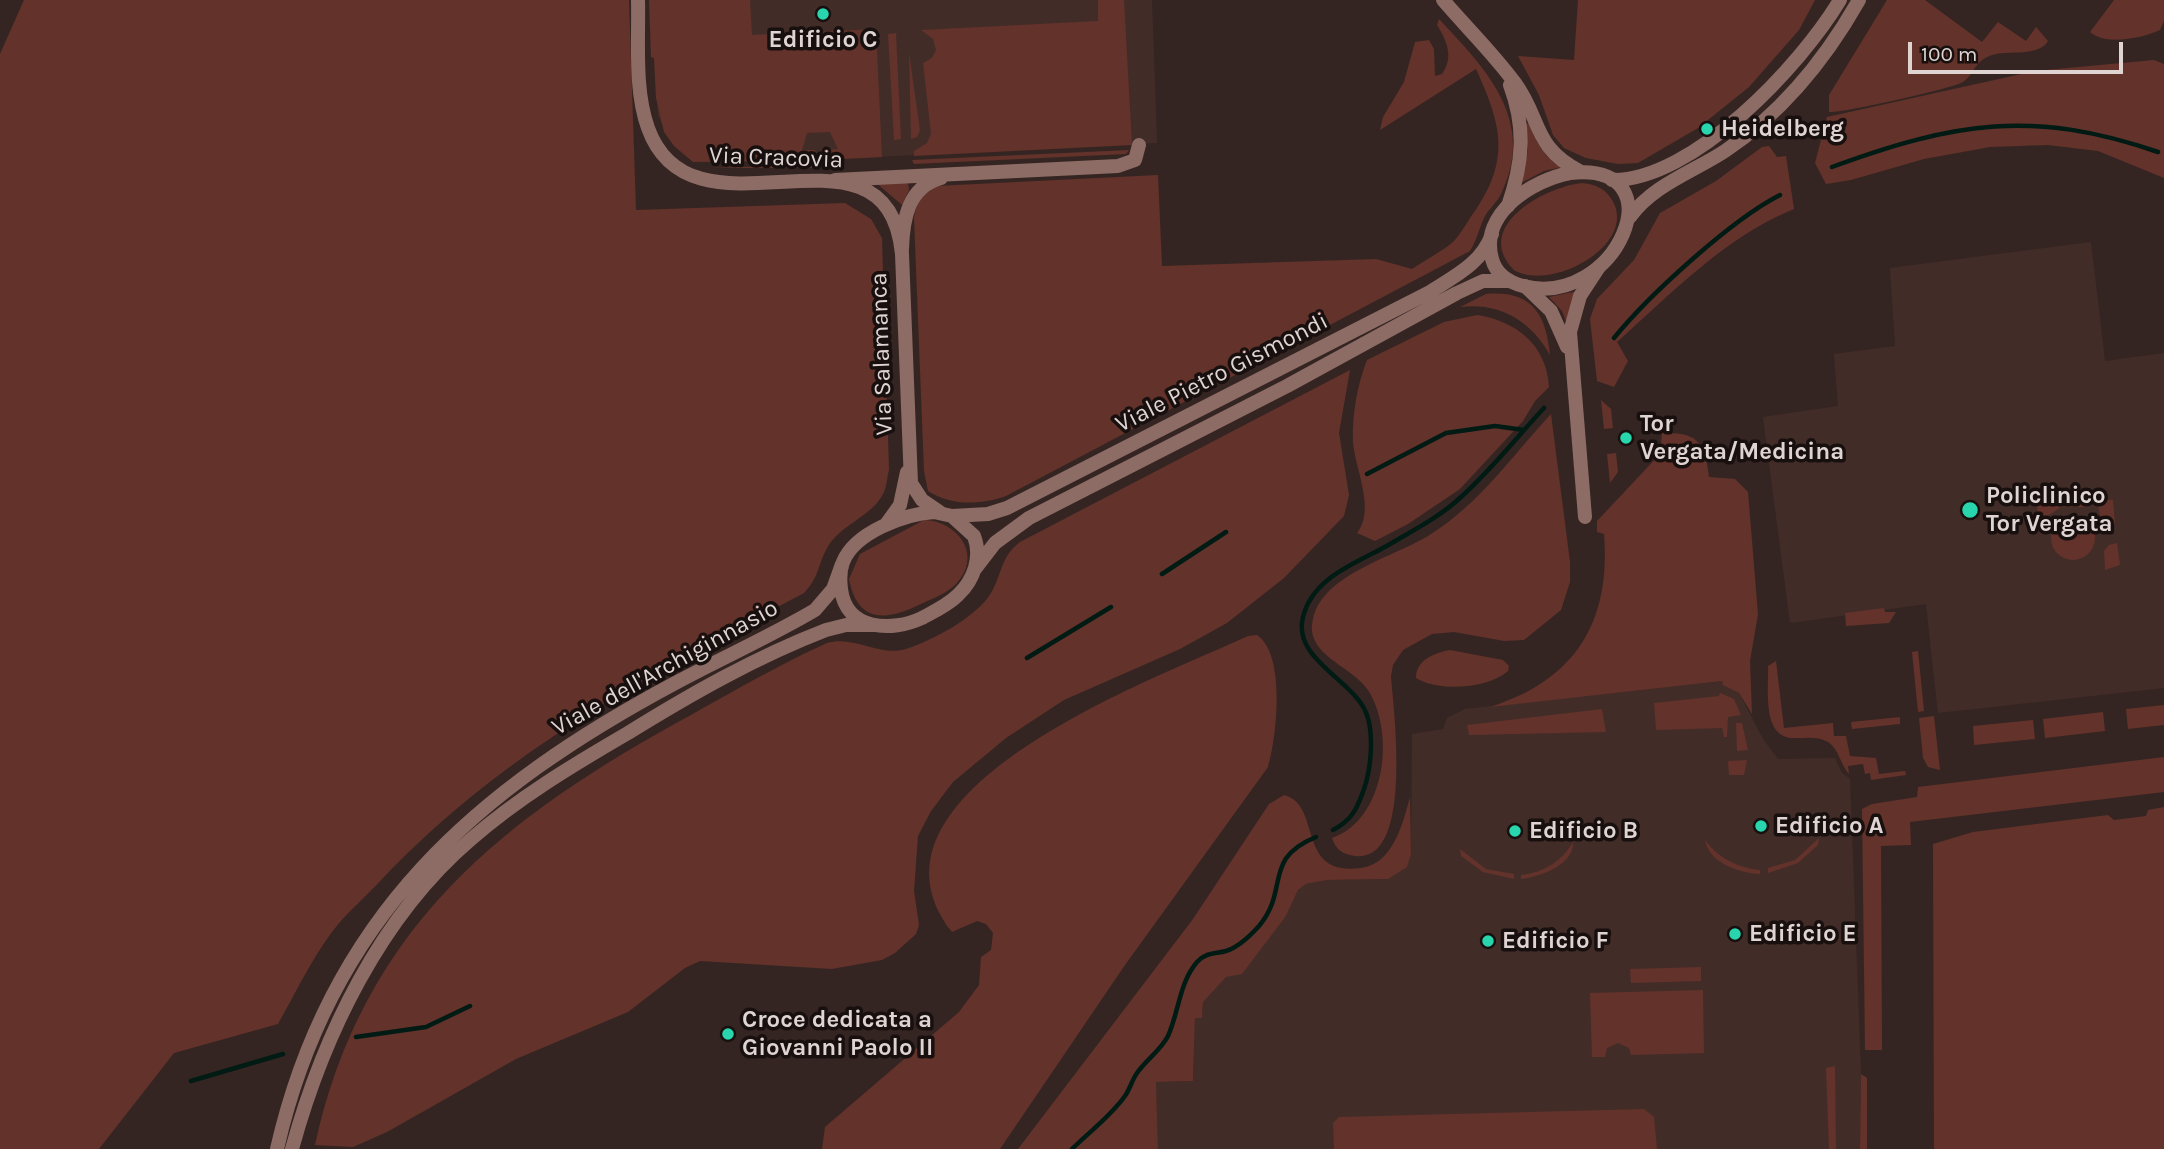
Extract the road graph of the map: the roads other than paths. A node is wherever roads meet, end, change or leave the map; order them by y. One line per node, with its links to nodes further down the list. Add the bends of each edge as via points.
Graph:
1 (638, 0): 9 (street, Via Cracovia, via 642,108 648,129 670,163 688,175 724,184)
2 (1443, 0): 5 (street)
3 (1840, 0): 10 (street, via 1794,65 1738,118 1661,168 1634,180)
4 (1859, 0): 12 (street, via 1824,55 1774,113 1725,151 1651,194)
5 (1505, 71): 7 (street, via 1525,100 1545,145); 11 (street, via 1523,144)
6 (1139, 145): 8 (street, via 1137,157 1127,165)
7 (1581, 172): 10 (street); 11 (street, via 1538,183)
8 (958, 174): 9 (street); 14 (street, via 929,182 914,196 905,217)
9 (833, 180): 14 (street, Via Cracovia, via 856,184 879,199 895,222)
10 (1612, 180): 12 (street, via 1625,195)
11 (1508, 206): 13 (street)
12 (1630, 217): 15 (street, via 1622,240)
13 (1492, 234): 16 (street, via 1494,263); 20 (street, Viale Pietro Gismondi, via 1475,262 1430,292 1007,508 988,514)
14 (902, 254): 19 (street, Via Salamanca)
15 (1602, 262): 17 (street, via 1565,285); 18 (street, via 1577,305)
16 (1510, 281): 17 (street); 24 (street, Viale Pietro Gismondi, via 1483,281 1457,293 1029,518 996,543)
17 (1525, 286): 18 (street, via 1551,311)
18 (1570, 352): 21 (street)
19 (908, 453): 20 (street, via 915,491); 22 (street, via 900,505)
20 (946, 515): 22 (street, via 904,517); 24 (street, via 974,536)
21 (1585, 517)
22 (881, 527): 23 (street)
23 (842, 564): 25 (street, via 846,605 858,619); 26 (street, Viale dell'Archiginnasio, via 833,589 815,610 615,717 516,784 435,851 379,918 332,993 298,1072)
24 (975, 569): 25 (street, via 961,592 936,611 898,626)
25 (873, 625): 27 (street, Viale dell'Archiginnasio, via 826,630 714,682 559,774 468,841 416,895 360,982 320,1065)
26 (277, 1149)
27 (292, 1149)

